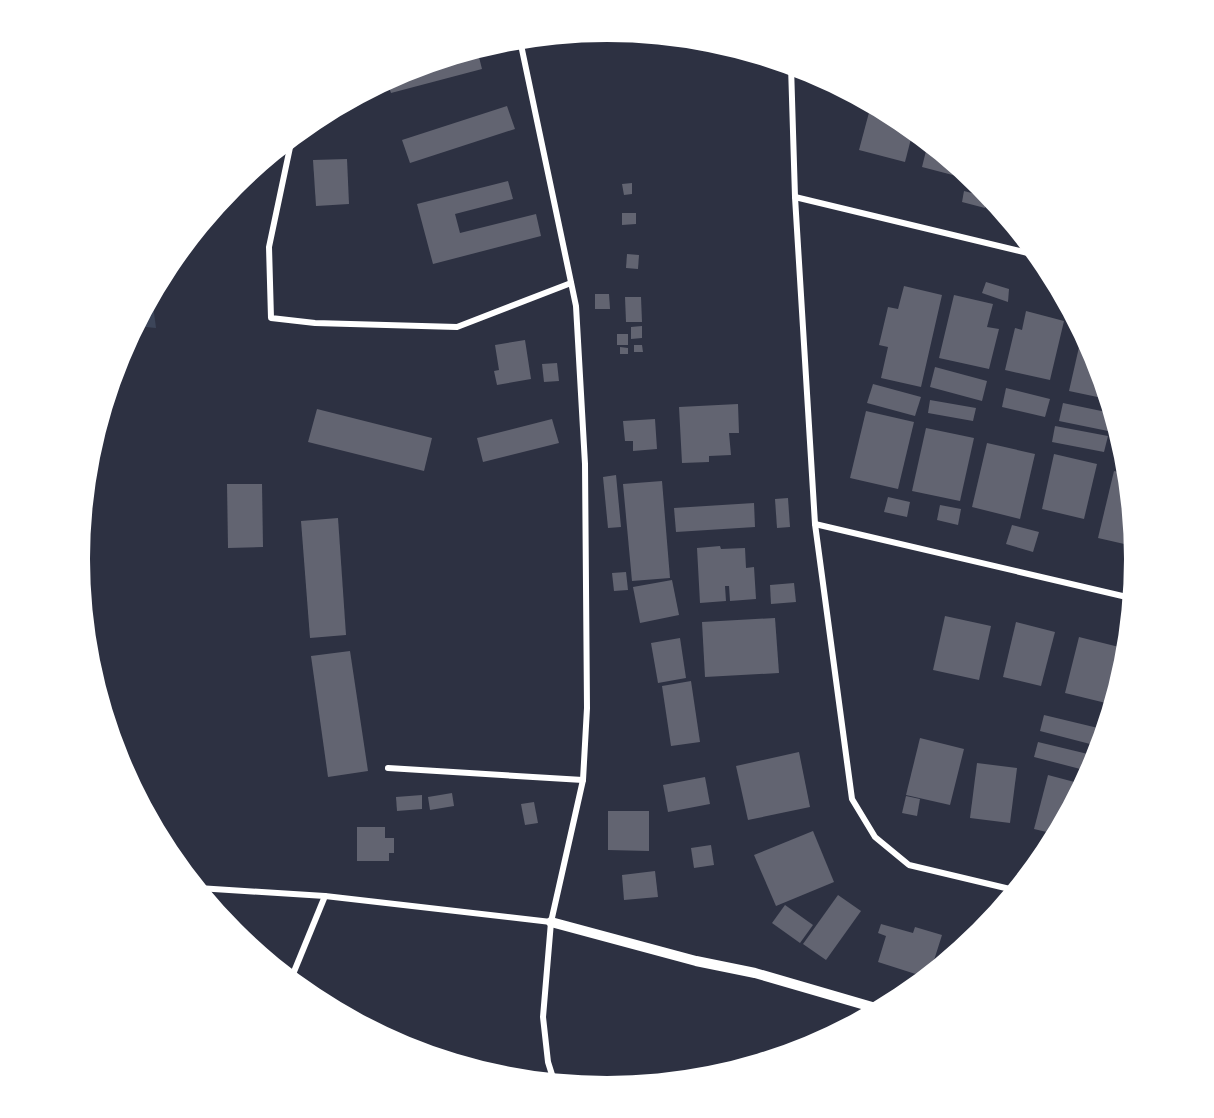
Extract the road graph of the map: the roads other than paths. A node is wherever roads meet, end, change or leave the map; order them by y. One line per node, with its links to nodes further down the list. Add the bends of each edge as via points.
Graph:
1 (522, 49): 6 (street)
2 (791, 76): 4 (street)
3 (289, 151): 6 (street, via 269,247 271,318 457,327)
4 (795, 197): 5 (street); 7 (street)
5 (1023, 252)
6 (572, 283): 10 (street, via 585,464)
7 (815, 524): 8 (street); 11 (street, via 852,799 875,837 909,865)
8 (1123, 596)
9 (388, 768): 10 (street)
10 (583, 780): 14 (street)
11 (1006, 888)
12 (209, 889): 13 (street)
13 (325, 896): 14 (street); 15 (street)
14 (551, 922): 16 (street); 17 (street, via 543,1017)
15 (294, 971)
16 (867, 1006)
17 (551, 1073)

